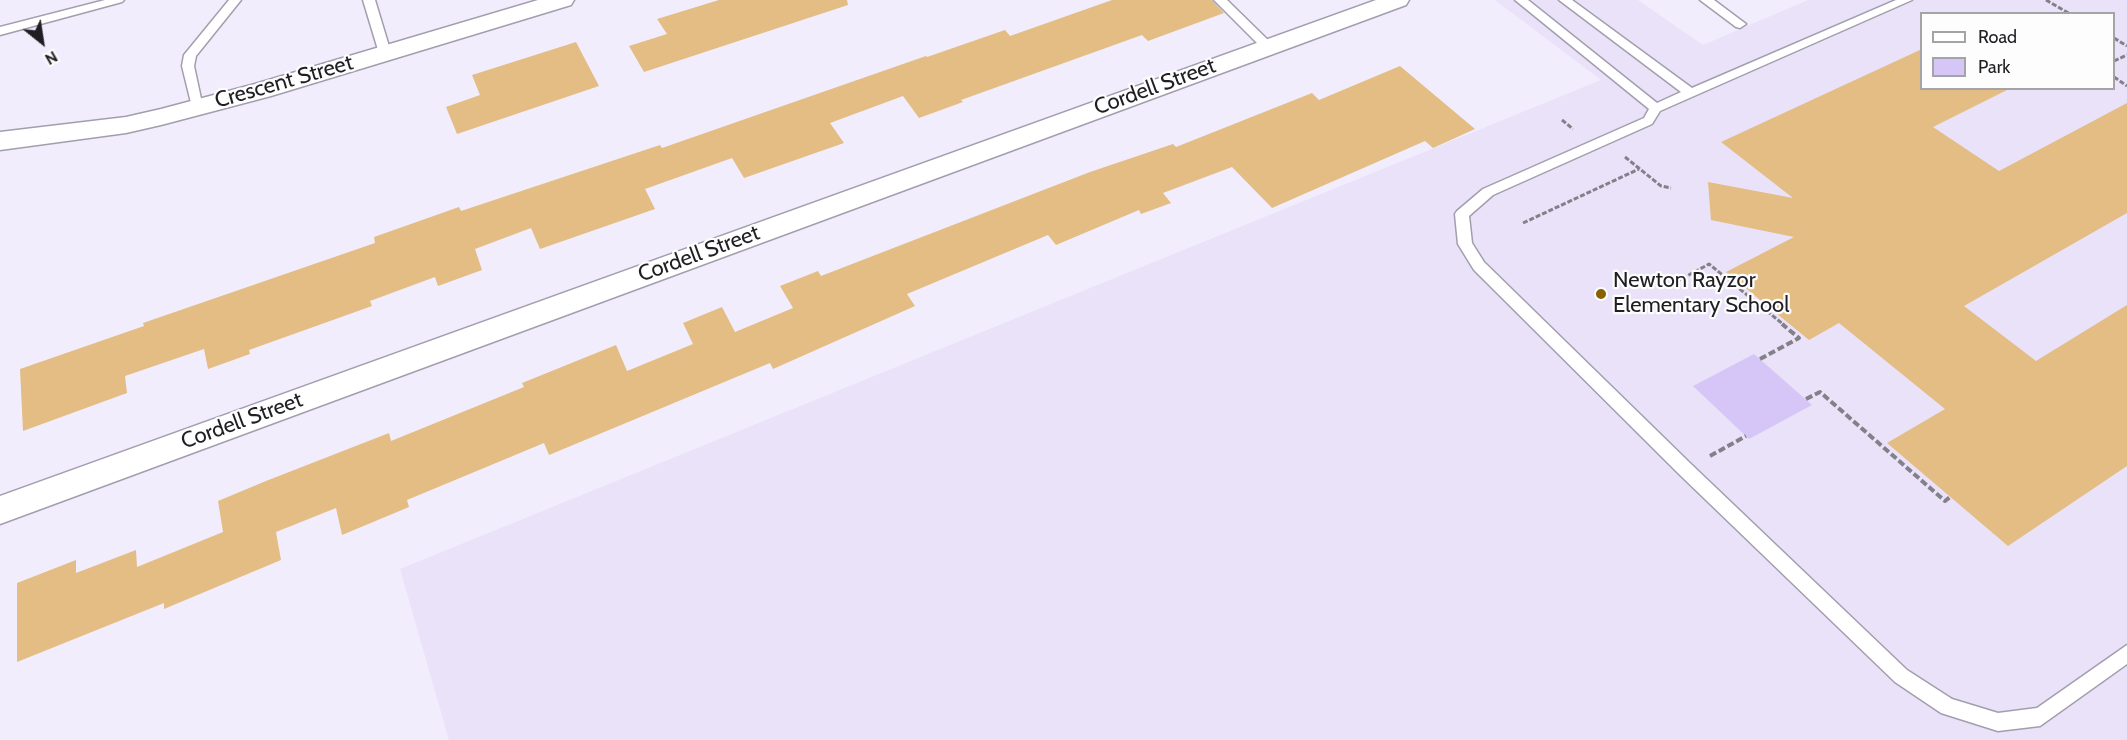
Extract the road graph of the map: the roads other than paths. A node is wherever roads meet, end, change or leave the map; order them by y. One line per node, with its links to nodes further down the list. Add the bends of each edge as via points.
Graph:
1 (118, 0): 12 (lane)
2 (235, 0): 16 (lane, via 190,55 188,66)
3 (369, 0): 14 (lane)
4 (563, 0): 14 (street, Crescent Street)
5 (1220, 0): 13 (lane)
6 (1398, 0): 13 (street, Cordell Street)
7 (1521, 0): 17 (lane)
8 (1565, 0): 15 (lane)
9 (1706, 0): 11 (lane)
10 (1906, 0): 15 (lane)
11 (1740, 24)
12 (0, 31)
13 (1267, 46): 19 (street, Cordell Street)
14 (385, 53): 16 (street, Crescent Street)
15 (1692, 94): 17 (lane)
16 (197, 108): 18 (street, Crescent Street, via 126,125)
17 (1656, 108): 20 (lane, via 1648,121 1488,192 1462,214 1465,244 1479,266 1901,676 1947,707 1998,722 2040,717)
18 (0, 141)
19 (0, 510)
20 (2127, 653)

